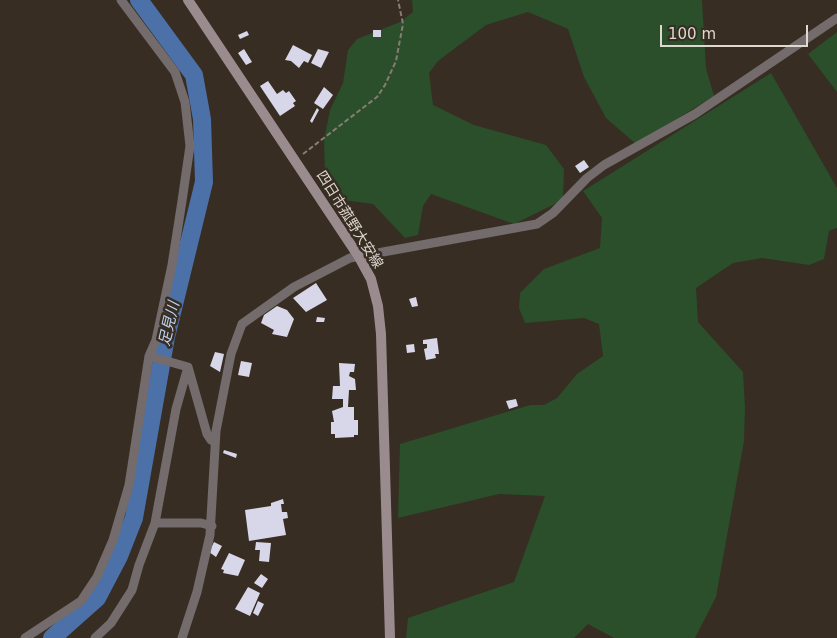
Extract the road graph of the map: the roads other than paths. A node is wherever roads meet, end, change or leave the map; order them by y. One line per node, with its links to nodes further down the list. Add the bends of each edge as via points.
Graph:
1 (120, 0): 5 (street, via 175,72 185,102 190,146 172,265 156,340)
2 (188, 0): 4 (main road, 四日市菰野大安線)
3 (837, 18): 4 (street, via 696,114 604,166 587,178 553,214 537,224)
4 (359, 257): 7 (street, via 319,272 242,324 229,366); 13 (main road, 四日市菰野大安線, via 371,279 382,334)
5 (149, 356): 6 (street); 10 (street, via 129,485 113,540 97,577 81,601)
6 (188, 367): 7 (street, via 206,434); 8 (street, via 176,408)
7 (215, 442): 9 (street)
8 (156, 523): 9 (street, via 200,522); 11 (street, via 132,590 110,623)
9 (212, 526): 12 (street, via 197,592)
10 (25, 638)
11 (95, 638)
12 (182, 638)
13 (390, 638)

